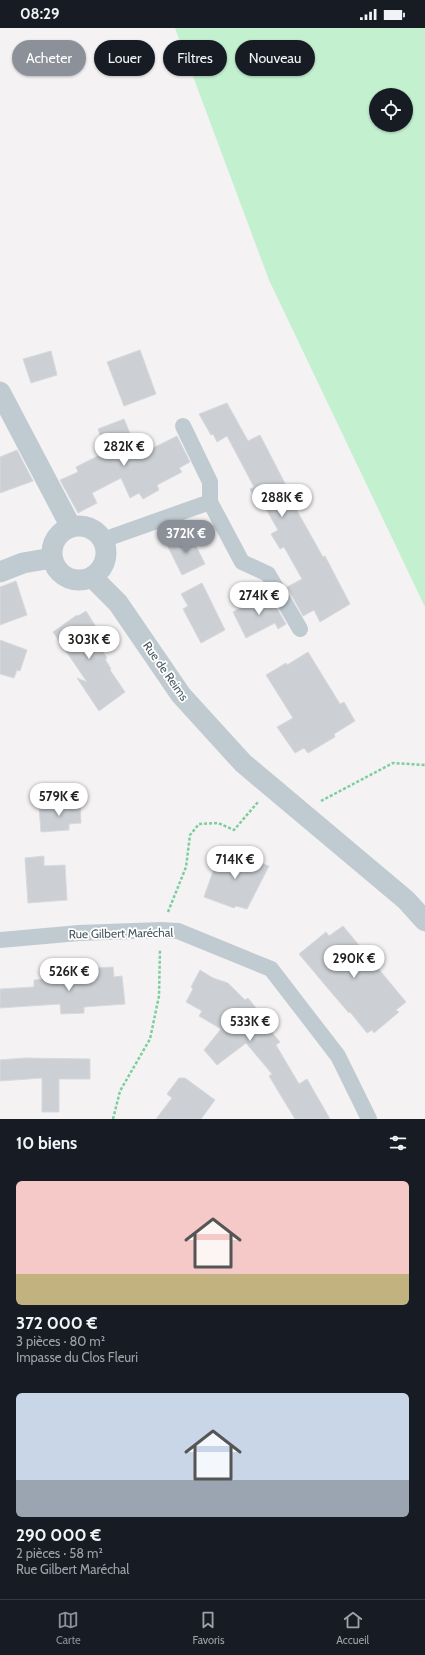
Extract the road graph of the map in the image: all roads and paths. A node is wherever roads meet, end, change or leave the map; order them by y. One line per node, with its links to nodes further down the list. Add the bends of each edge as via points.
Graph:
1 (0, 392): 4 (street)
2 (183, 426): 3 (street, via 210,482)
3 (210, 502): 5 (street); 9 (street, via 242,562 268,574)
4 (71, 527): 5 (street, via 86,527); 6 (street, via 62,531 56,538)
5 (103, 540): 8 (street, via 106,557 103,565)
6 (52, 558): 7 (street, via 23,563); 8 (street, via 54,566 66,577 75,580)
7 (0, 572)
8 (92, 577): 12 (street, Rue de Reims, via 118,603 181,695 243,763)
9 (300, 629)
10 (425, 765): 12 (path, via 393,763)
11 (252, 808): 14 (path, via 234,830 218,823 199,824 190,835 186,867)
12 (301, 811): 13 (street, Rue de Reims, via 406,900)
13 (425, 921)
14 (161, 930): 15 (street, Rue Gilbert Maréchal, via 79,933); 16 (path, via 159,996 150,1039 120,1091); 17 (street, Rue Gilbert Maréchal, via 178,931 271,969 338,1056)
15 (0, 940)
16 (113, 1119)
17 (369, 1119)

